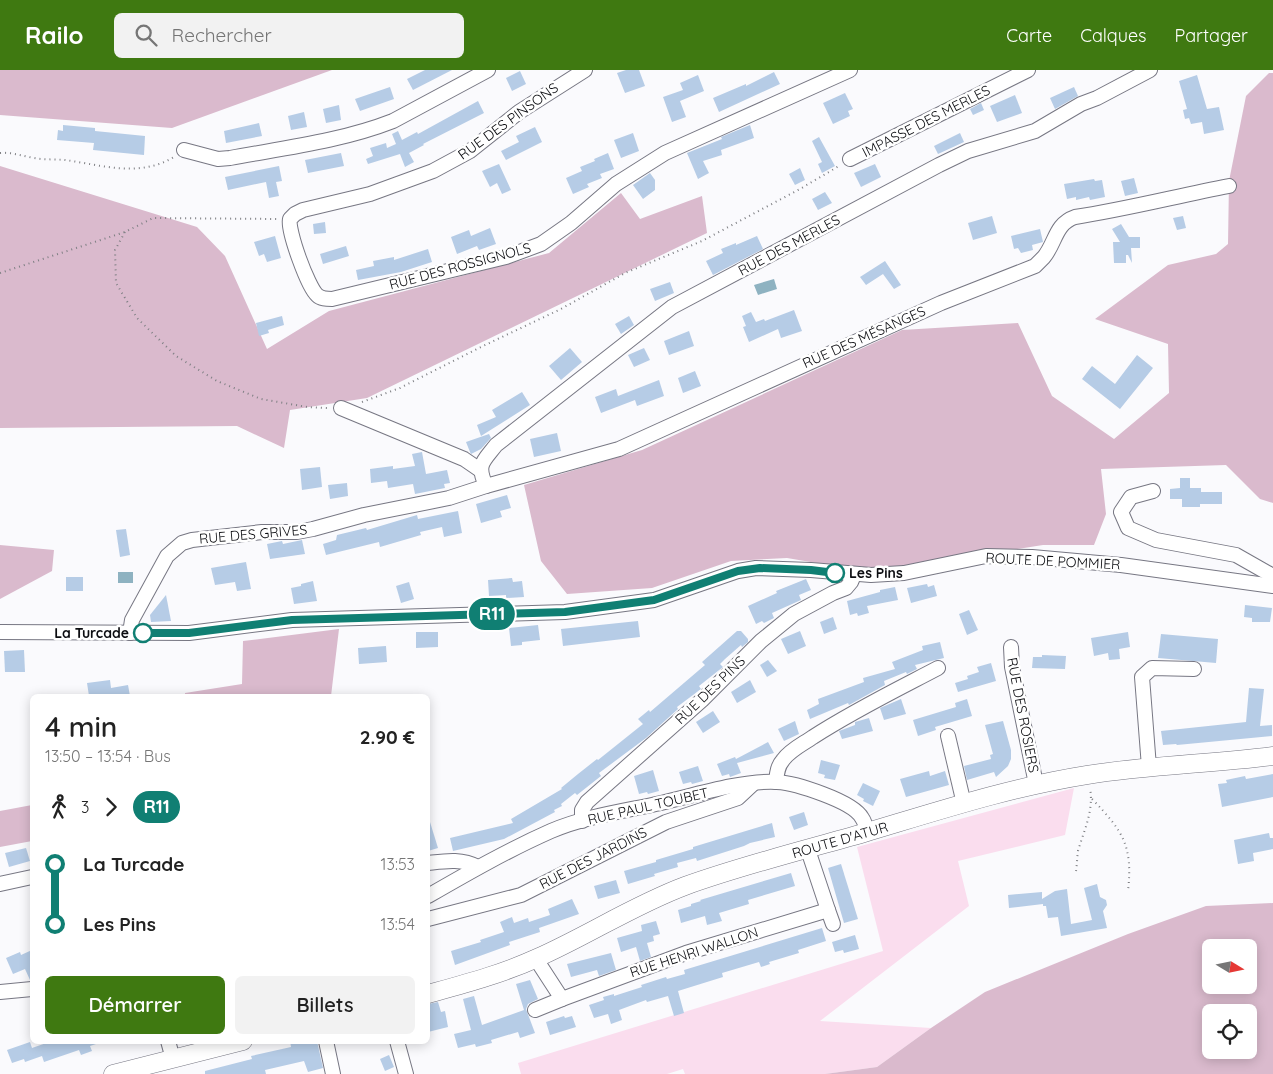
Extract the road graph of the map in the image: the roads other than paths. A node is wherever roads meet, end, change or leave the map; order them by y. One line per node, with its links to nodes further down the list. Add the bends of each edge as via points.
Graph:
1 (488, 70): 6 (street, via 378,126 230,158 218,159)
2 (585, 70): 9 (street, RUE DES PINSONS, via 519,112 470,151 441,167 370,194 303,210)
3 (850, 70): 9 (street, RUE DES ROSSIGNOLS, via 665,153 616,184 556,235 506,257 325,299 315,294 311,286 290,230)
4 (1028, 70): 7 (street, IMPASSE DES MERLES)
5 (1150, 70): 11 (street, RUE DES MERLES, via 1035,131 968,151 939,165 672,307 496,445)
6 (184, 150)
7 (850, 159)
8 (1229, 186): 12 (street, RUE DES MÉSANGES, via 1067,220 1035,266 940,303 619,449)
9 (290, 219)
10 (340, 408): 11 (street, via 464,459)
11 (480, 470): 12 (street)
12 (486, 486): 18 (street, RUE DES GRIVES, via 449,498 297,532 262,532 182,543 167,556 132,620)
13 (1154, 491): 15 (street, via 1131,497 1121,512 1128,528 1156,540 1236,555)
14 (854, 575): 16 (street, ROUTE DE POMMIER, via 904,573 974,557 998,556 1121,565); 18 (street, ROUTE DE POMMIER, via 760,568 738,571 654,600 565,612 292,620 189,633); 29 (street, RUE DES PINS, via 846,588 794,614 761,641 702,700 587,802 582,810)
15 (1273, 576)
16 (1273, 586)
17 (0, 632): 18 (street, ROUTE DE POMMIER)
18 (130, 633)
19 (1011, 647): 27 (street, RUE DES ROSIERS, via 1012,667)
20 (938, 668): 25 (street, via 830,726 799,747 783,760)
21 (1194, 669): 24 (street, via 1152,668 1142,677)
22 (948, 736): 28 (street)
23 (1273, 756): 24 (main road, ROUTE D'ATUR)
24 (1150, 767): 27 (main road, ROUTE D'ATUR)
25 (776, 782): 26 (street, RUE PAUL TOUBET); 30 (street, RUE PAUL TOUBET, via 810,789 856,810)
26 (753, 784): 29 (street, RUE PAUL TOUBET); 38 (street, RUE DES JARDINS, via 738,798 666,822 521,895)
27 (1036, 784): 28 (main road, ROUTE D'ATUR)
28 (964, 804): 30 (main road, ROUTE D'ATUR)
29 (582, 821): 33 (street, RUE PAUL TOUBET, via 553,831)
30 (867, 832): 31 (main road, ROUTE D'ATUR)
31 (808, 850): 37 (street); 40 (main road, ROUTE D'ATUR, via 684,886)
32 (430, 863): 33 (street, via 457,860)
33 (478, 867): 36 (street, RUE PAUL TOUBET)
34 (30, 877): 35 (street)
35 (0, 884)
36 (430, 895)
37 (828, 910): 39 (street); 44 (street, RUE HENRI WALLON, via 686,953)
38 (430, 918)
39 (833, 924)
40 (536, 959): 43 (main road, ROUTE D'ATUR); 44 (street)
41 (30, 988): 42 (street)
42 (0, 992)
43 (430, 993)
44 (562, 999): 45 (street, RUE HENRI WALLON)
45 (535, 1010)
46 (169, 1044): 50 (street)
47 (231, 1044): 50 (main road)
48 (327, 1044): 52 (street)
49 (398, 1044): 53 (street)
50 (173, 1059): 51 (main road)
51 (114, 1074)
52 (333, 1074)
53 (406, 1074)

